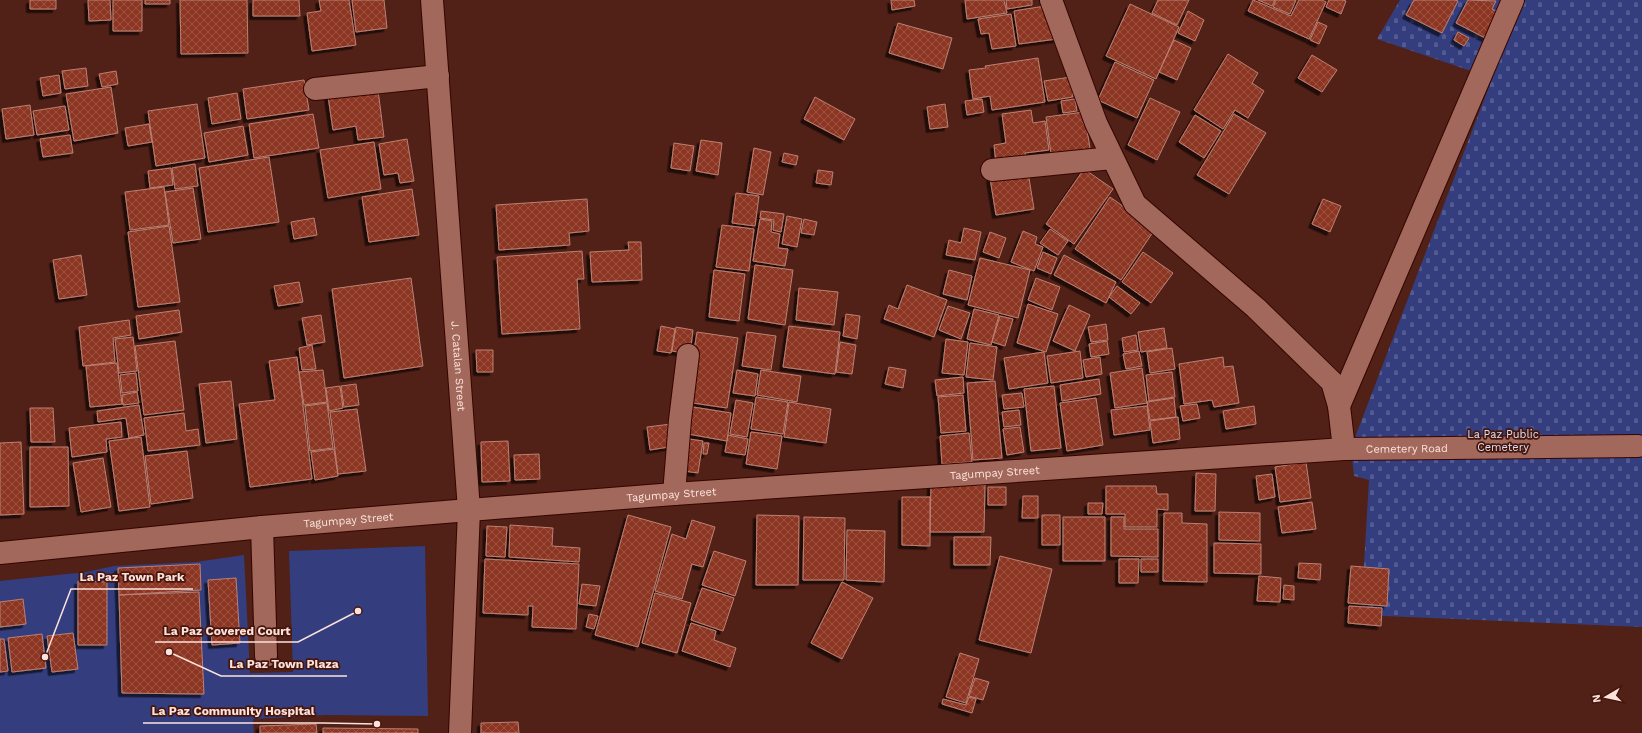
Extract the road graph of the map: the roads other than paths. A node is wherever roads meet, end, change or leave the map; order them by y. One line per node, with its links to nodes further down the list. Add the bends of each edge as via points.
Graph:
1 (432, 0): 4 (street, J. Catalan Street)
2 (1051, 0): 6 (street, via 1096,123)
3 (1513, 0): 9 (street)
4 (438, 76): 5 (street); 13 (street, J. Catalan Street)
5 (315, 89)
6 (1112, 158): 7 (street); 9 (street, via 1135,204 1256,308 1332,382)
7 (992, 170)
8 (688, 355): 12 (street)
9 (1339, 406): 11 (street)
10 (1638, 446): 11 (street, Cemetery Road)
11 (1344, 449): 12 (street, Tagumpay Street)
12 (674, 494): 13 (street, Tagumpay Street)
13 (469, 510): 14 (street, Tagumpay Street); 17 (street, J. Catalan Street)
14 (262, 527): 15 (street, Tagumpay Street); 16 (street)
15 (0, 553)
16 (266, 656)
17 (460, 733)

